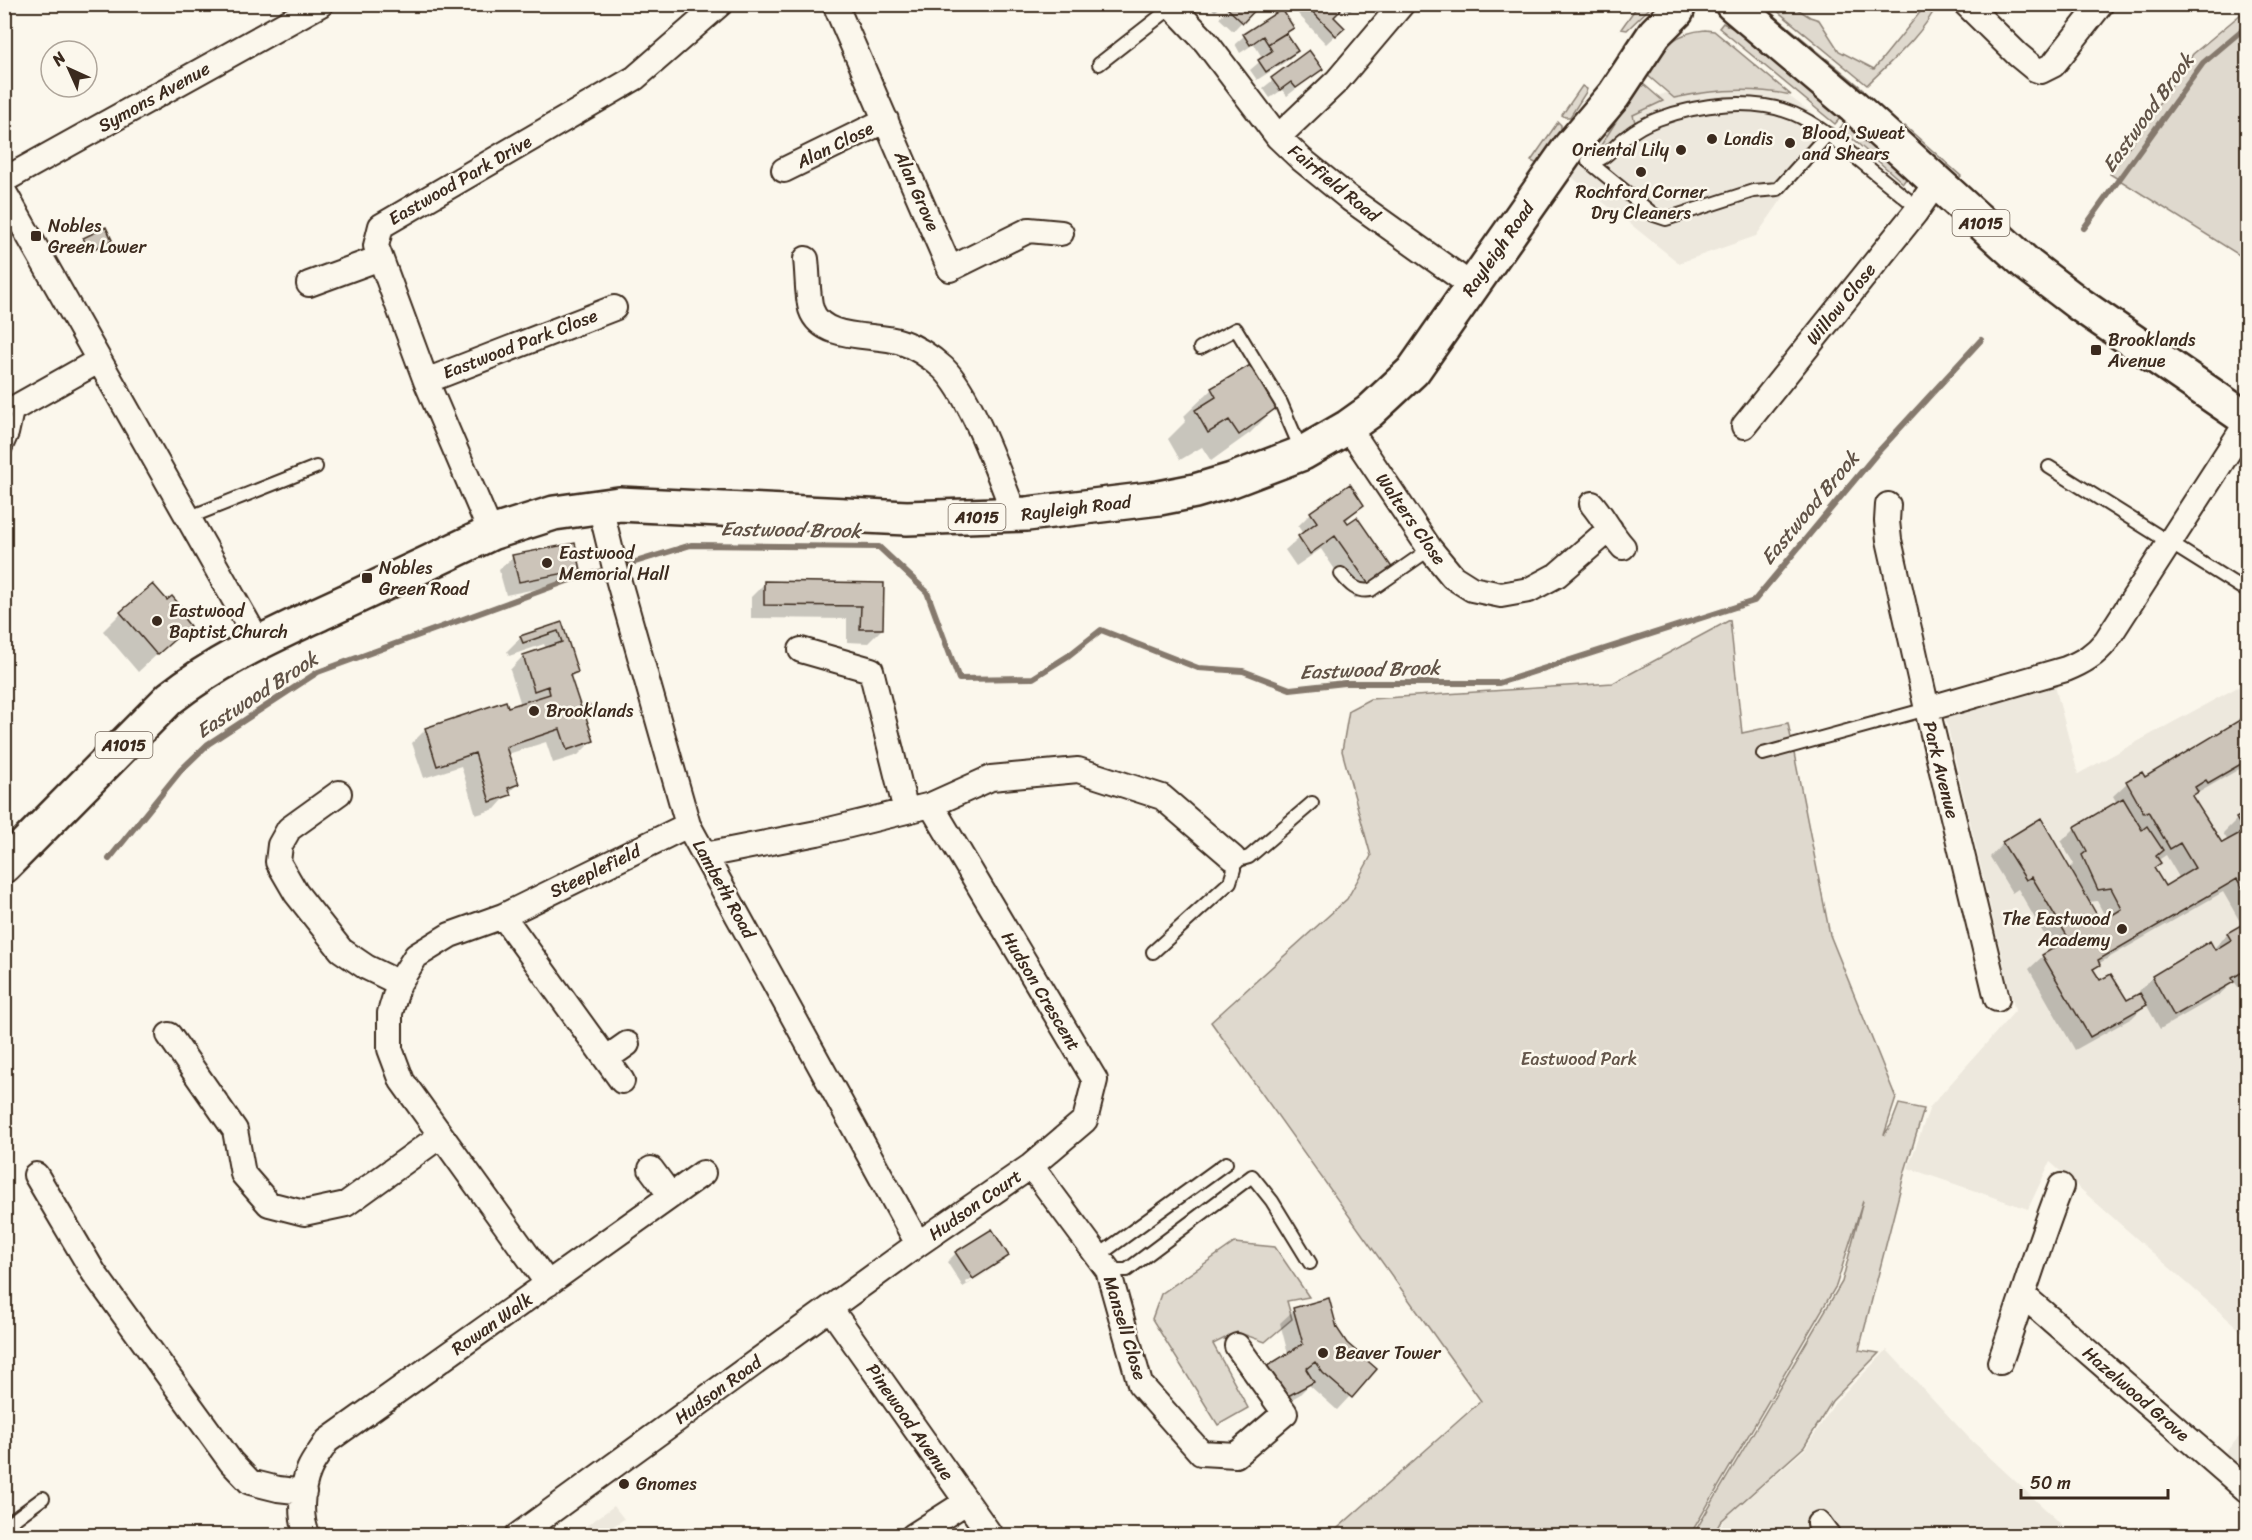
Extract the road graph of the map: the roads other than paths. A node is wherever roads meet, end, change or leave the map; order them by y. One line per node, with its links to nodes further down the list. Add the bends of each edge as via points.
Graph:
1 (720, 4): 21 (street, Eastwood Park Drive, via 635,78 381,226 376,246)
2 (835, 4): 11 (street, Alan Grove)
3 (1402, 4): 13 (street, via 1337,81)
4 (1732, 4): 17 (main road, A1015)
5 (1966, 4): 6 (street, via 2018,55 2041,70 2053,65)
6 (2101, 4)
7 (1171, 6): 10 (lane); 13 (street, Fairfield Road, via 1232,73)
8 (308, 8): 16 (street, Symons Avenue)
9 (1682, 8): 14 (main road, Rayleigh Road / A1015, via 1655,33)
10 (1099, 64)
11 (885, 120): 15 (street, Alan Close); 20 (street, Alan Grove, via 950,269 1029,230)
12 (1828, 134): 14 (lane, via 1775,108 1710,105 1657,120 1626,136 1604,158); 14 (lane, via 1778,189 1752,191 1666,219 1654,215); 19 (lane)
13 (1278, 137): 24 (street, Fairfield Road, via 1325,180)
14 (1580, 154): 24 (main road, Rayleigh Road / A1015)
15 (784, 170)
16 (4, 180)
17 (1937, 181): 19 (street, Willow Close); 30 (main road, A1015, via 2052,284)
18 (4, 192): 27 (street)
19 (1918, 208): 31 (street, Willow Close)
20 (1061, 232)
21 (380, 258): 23 (street); 28 (street, Eastwood Park Drive)
22 (806, 259): 40 (street, via 811,309 829,329 900,342 944,369 975,421)
23 (309, 284)
24 (1472, 286): 32 (main road, Rayleigh Road / A1015, via 1413,371)
25 (614, 308): 28 (street, Eastwood Park Close)
26 (1200, 348): 34 (lane, via 1236,329 1281,403)
27 (98, 361): 29 (street); 41 (street)
28 (426, 381): 42 (street, Eastwood Park Drive)
29 (18, 406): 33 (lane)
30 (2247, 421): 43 (street)
31 (1744, 426)
32 (1348, 427): 34 (main road, Rayleigh Road / A1015); 44 (street, Walters Close)
33 (4, 452)
34 (1303, 453): 40 (main road, Rayleigh Road / A1015, via 1195,491)
35 (316, 467): 41 (lane)
36 (2049, 467): 43 (lane)
37 (1592, 504): 44 (street, Walters Close, via 1617,538 1535,588 1515,594 1487,594 1472,589 1453,577)
38 (1888, 505): 49 (street, Park Avenue, via 1889,540)
39 (600, 506): 40 (main road, Rayleigh Road / A1015, via 638,503 907,518); 42 (main road, Rayleigh Road / A1015, via 554,513); 55 (street, Lambeth Road)
40 (1015, 515)
41 (190, 517): 47 (street)
42 (490, 533): 47 (main road, Rayleigh Road / A1015)
43 (2170, 543): 46 (lane); 49 (street, via 2106,641 2091,657 2066,669)
44 (1430, 549): 45 (lane, via 1365,592 1350,585)
45 (1341, 574)
46 (2247, 592)
47 (259, 643): 58 (main road, Rayleigh Road / A1015, via 214,666 170,698)
48 (801, 650): 54 (street, via 871,670)
49 (1927, 709): 50 (lane); 62 (street, Park Avenue)
50 (1763, 754)
51 (339, 793): 61 (street, via 289,829 280,845 278,862 296,893 341,950)
52 (1312, 803): 57 (lane, via 1249,856)
53 (931, 805): 54 (street); 57 (street, via 991,778 1078,770 1162,797); 69 (street, Hudson Crescent, via 1095,1080 1085,1120)
54 (906, 811): 56 (street)
55 (688, 825): 56 (street, Lambeth Road); 59 (street, Steeplefield)
56 (705, 855): 75 (street, Lambeth Road)
57 (1233, 858): 60 (lane, via 1230,882)
58 (4, 866)
59 (503, 916): 61 (street, Steeplefield, via 450,935 416,956); 65 (street)
60 (1153, 952)
61 (399, 983): 67 (street, Steeplefield, via 390,1013 390,1049 402,1081)
62 (1997, 999)
63 (170, 1035): 67 (street, via 235,1130 243,1174 269,1204 304,1213 346,1204)
64 (627, 1044): 65 (street)
65 (607, 1058): 66 (street)
66 (622, 1080)
67 (440, 1136): 78 (street, Steeplefield)
68 (1226, 1163): 76 (lane)
69 (1031, 1166): 75 (street, Hudson Court); 76 (street, Mansell Close)
70 (651, 1169): 74 (street)
71 (704, 1173): 74 (street, Rowan Walk)
72 (36, 1175): 84 (street, via 94,1273 231,1462 250,1482)
73 (2061, 1186): 79 (street)
74 (671, 1196): 78 (street, Rowan Walk)
75 (918, 1244): 80 (street, Hudson Road)
76 (1103, 1263): 77 (lane, via 1127,1270 1252,1176); 81 (street, Mansell Close, via 1140,1384 1201,1453 1236,1455 1286,1413)
77 (1310, 1263)
78 (548, 1284): 84 (street, Rowan Walk, via 327,1441 309,1470)
79 (2024, 1296): 82 (street); 83 (street, Hazelwood Grove)
80 (831, 1308): 86 (street, Pinewood Avenue); 89 (street, Hudson Road)
81 (1236, 1346)
82 (2000, 1362)
83 (2247, 1491)
84 (304, 1492): 88 (street, Rowan Walk, via 303,1526)
85 (43, 1498): 87 (lane)
86 (966, 1502): 90 (street); 91 (street, Pinewood Avenue)
87 (4, 1527)
88 (308, 1536)
89 (517, 1536)
90 (913, 1536)
91 (991, 1536)

